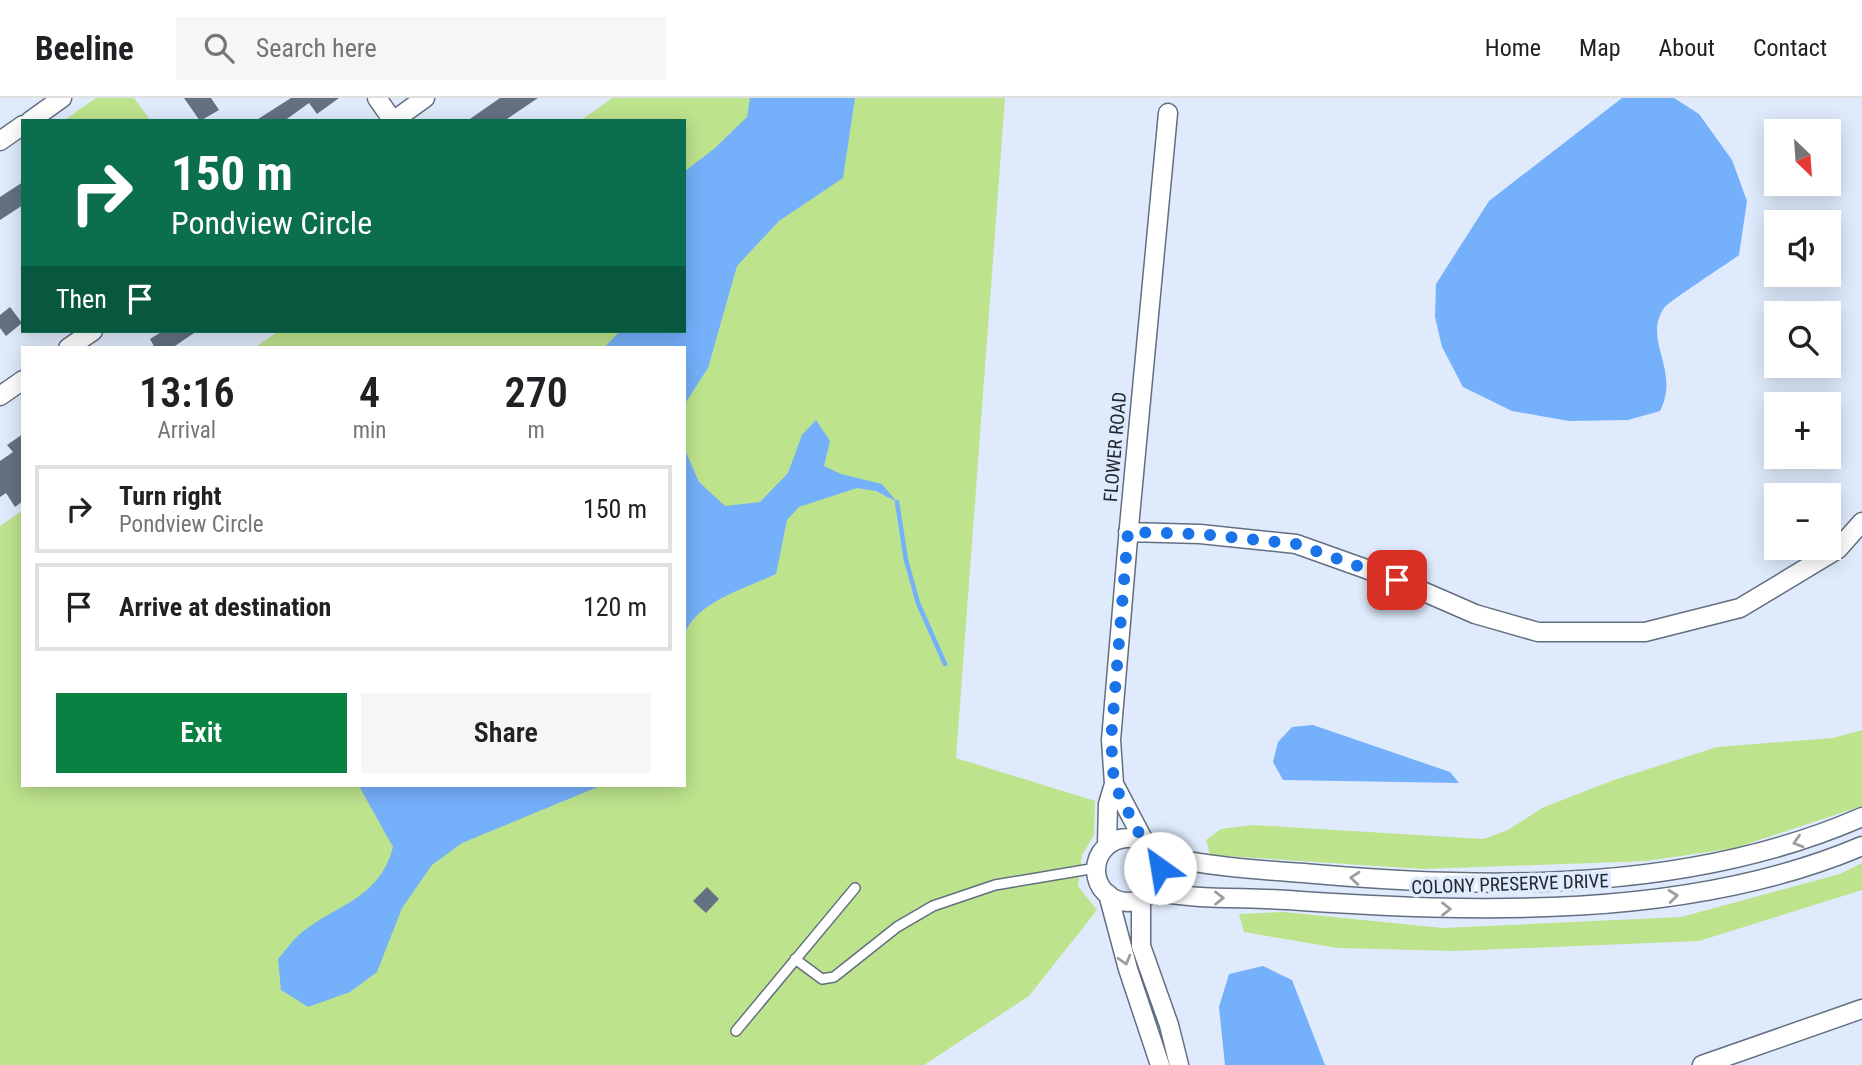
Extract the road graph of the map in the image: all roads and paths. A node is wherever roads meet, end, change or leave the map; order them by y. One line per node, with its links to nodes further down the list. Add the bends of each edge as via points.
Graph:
1 (62, 98): 5 (street)
2 (377, 98): 6 (street)
3 (425, 98): 7 (street)
4 (1168, 113): 15 (street, FLOWER ROAD)
5 (33, 119)
6 (392, 119)
7 (396, 119)
8 (21, 126): 9 (street)
9 (0, 141)
10 (90, 333): 11 (street)
11 (71, 346)
12 (21, 381): 13 (street)
13 (0, 396)
14 (1862, 522): 15 (street, via 1838,549 1740,608 1645,632 1538,632 1475,614 1296,544)
15 (1128, 532): 16 (street, FLOWER ROAD, via 1111,740)
16 (1114, 784): 18 (street, FLOWER ROAD); 19 (street, FLOWER ROAD, via 1108,804)
17 (1862, 817): 21 (street, COLONY PRESERVE DRIVE, one-way to 21, via 1821,835 1705,866 1628,875 1422,883 1204,865)
18 (1143, 841): 19 (street, via 1125,838); 21 (street)
19 (1107, 845): 22 (street)
20 (1862, 846): 25 (street, COLONY PRESERVE DRIVE, one-way to 20, via 1411,909 1621,901 1723,889 1783,876)
21 (1157, 855): 25 (street, via 1160,874)
22 (1096, 868): 24 (street, via 1098,881); 26 (lane, via 995,885 933,906 834,977 822,979)
23 (855, 888): 26 (lane)
24 (1108, 894): 25 (street, via 1122,901); 29 (street, one-way to 29)
25 (1146, 895): 32 (street, via 1142,946)
26 (795, 960): 28 (lane)
27 (1862, 1009): 33 (street)
28 (736, 1031)
29 (1149, 1032): 30 (street); 31 (street)
30 (1144, 1065)
31 (1160, 1065)
32 (1179, 1065)
33 (1702, 1065)

